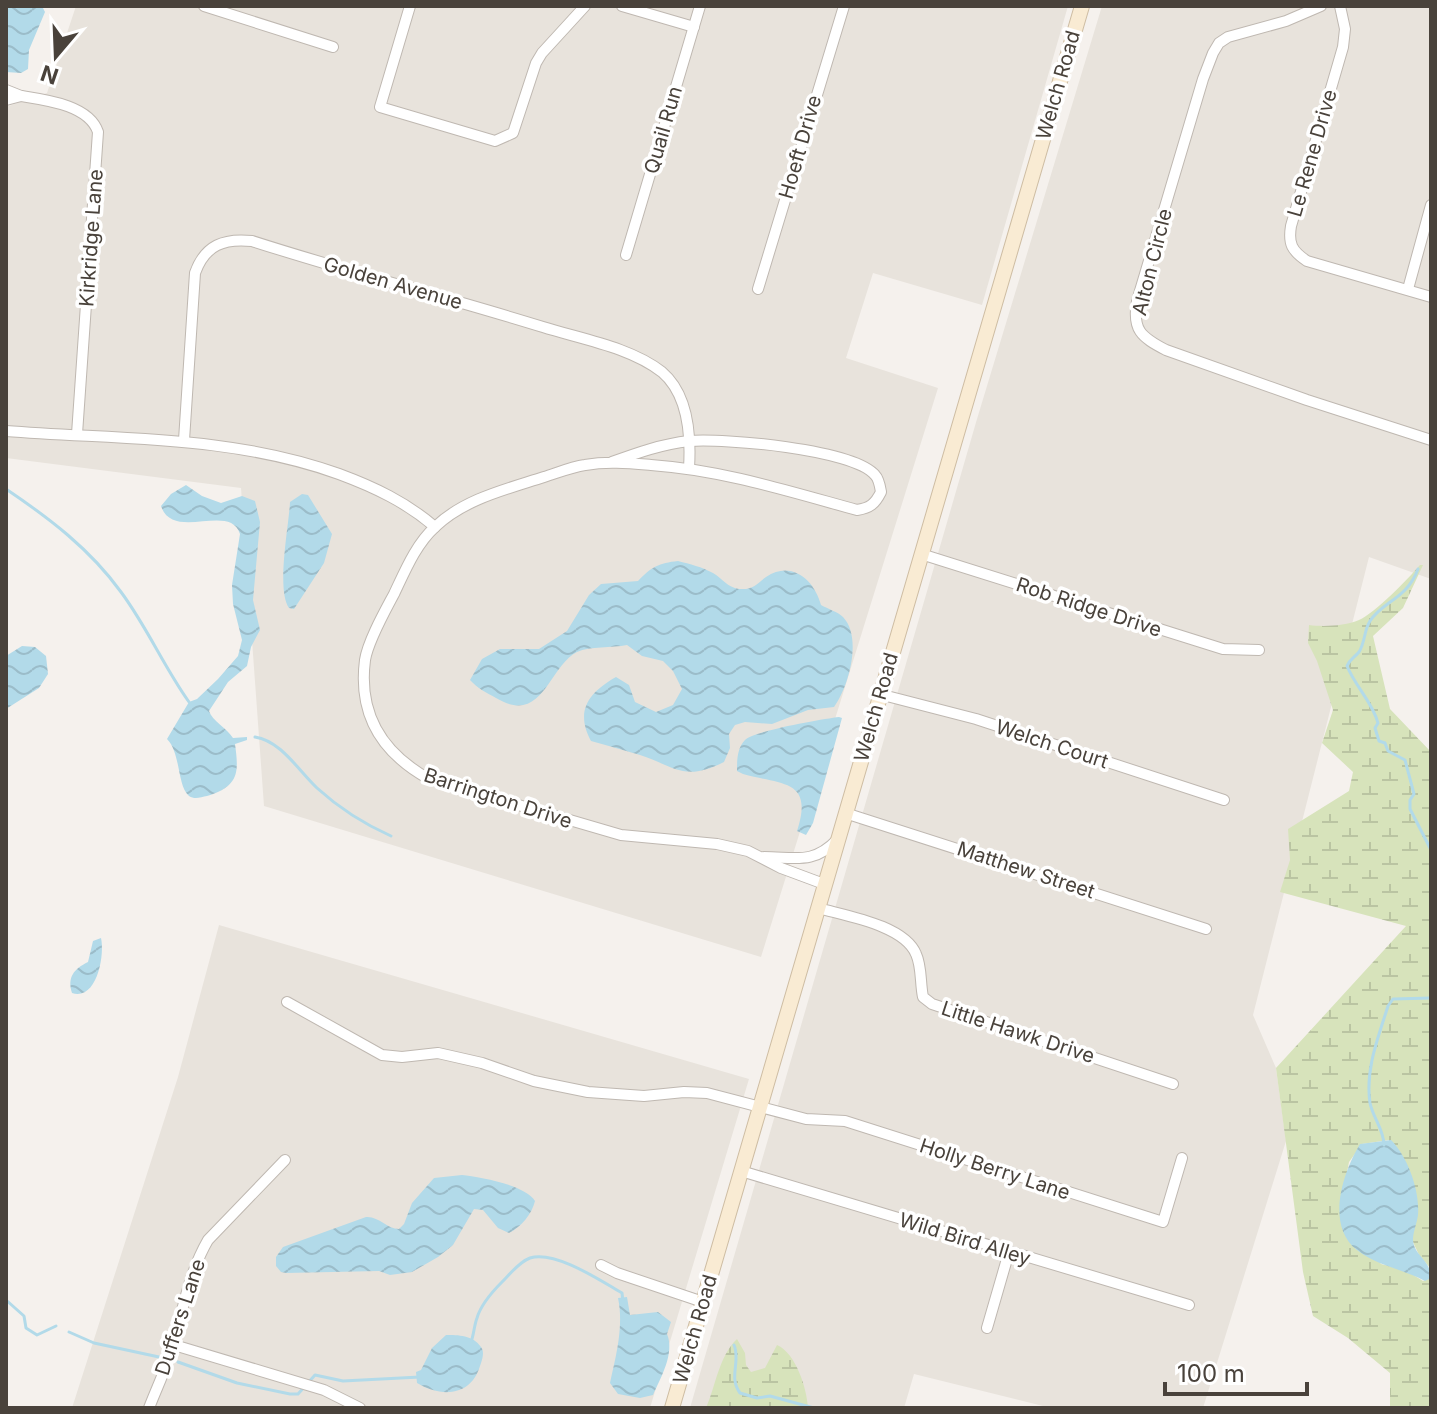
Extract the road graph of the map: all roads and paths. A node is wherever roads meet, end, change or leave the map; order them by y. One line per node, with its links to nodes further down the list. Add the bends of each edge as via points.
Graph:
1 (204, 6): 11 (street)
2 (410, 6): 3 (street, via 380,107 486,140 513,133 536,63)
3 (585, 6)
4 (622, 6): 10 (street)
5 (700, 6): 10 (street, Quail Run)
6 (844, 6): 17 (street, Hoeft Drive)
7 (1082, 6): 28 (street, Welch Road)
8 (1321, 6): 23 (street, Alton Circle, via 1219,43 1134,317 1149,341 1166,350)
9 (1340, 6): 18 (street, Le Rene Drive, via 1343,47 1291,226 1290,246 1307,261)
10 (694, 27): 16 (street, Quail Run)
11 (333, 47)
12 (6, 90): 13 (street)
13 (21, 96): 14 (street); 21 (street, Kirkridge Lane, via 74,109 89,117 98,132)
14 (6, 100)
15 (1431, 205): 18 (street)
16 (626, 255)
17 (758, 289)
18 (1408, 289): 19 (street, Le Rene Drive)
19 (1431, 297)
20 (6, 431): 21 (street)
21 (77, 434): 22 (street)
22 (184, 440): 24 (street, Golden Avenue, via 195,273 209,250 236,239 514,318 645,362 678,392); 27 (street, via 276,454 320,468 400,500)
23 (1431, 440)
24 (691, 441): 25 (street, Barrington Drive); 26 (street, Golden Avenue); 26 (street, Barrington Drive, via 745,441 830,455 868,469 881,492 875,503 857,510)
25 (612, 462): 26 (street, Barrington Drive); 27 (street, Barrington Drive, via 582,465 489,494)
26 (689, 468)
27 (435, 527): 34 (street, Barrington Drive, via 407,568 365,658 366,707 392,753 429,779 518,807 621,835 717,844)
28 (921, 554): 29 (street, Rob Ridge Drive, via 1223,649); 30 (street, Welch Road)
29 (1259, 650)
30 (879, 694): 31 (street, Welch Court, via 976,719); 32 (street, Welch Road)
31 (1224, 800)
32 (845, 813): 33 (street, Welch Road); 37 (street, Matthew Street)
33 (837, 840): 34 (street, Barrington Drive, via 805,859); 35 (street, Welch Road)
34 (762, 857): 35 (street, Barrington Drive)
35 (824, 884): 36 (street, Welch Road)
36 (818, 908): 39 (street, Little Hawk Drive, via 877,925 910,942 918,957 923,997 932,1004); 40 (street, Welch Road)
37 (1206, 929)
38 (287, 1002): 40 (street, via 382,1055 448,1055 588,1092 695,1092)
39 (1173, 1084)
40 (760, 1105): 41 (street, Holly Berry Lane, via 806,1119 845,1121 1163,1222); 43 (street, Welch Road)
41 (1182, 1158)
42 (285, 1160): 49 (street, Duffers Lane, via 208,1240 195,1266)
43 (741, 1171): 44 (street, Wild Bird Alley); 46 (street, Welch Road)
44 (1009, 1252): 47 (street, Wild Bird Alley); 48 (street)
45 (601, 1265): 46 (street)
46 (703, 1302): 52 (street, Welch Road)
47 (1189, 1305)
48 (987, 1328)
49 (174, 1345): 50 (street, Duffers Lane); 51 (street, via 324,1390)
50 (149, 1408)
51 (360, 1408)
52 (672, 1408)

